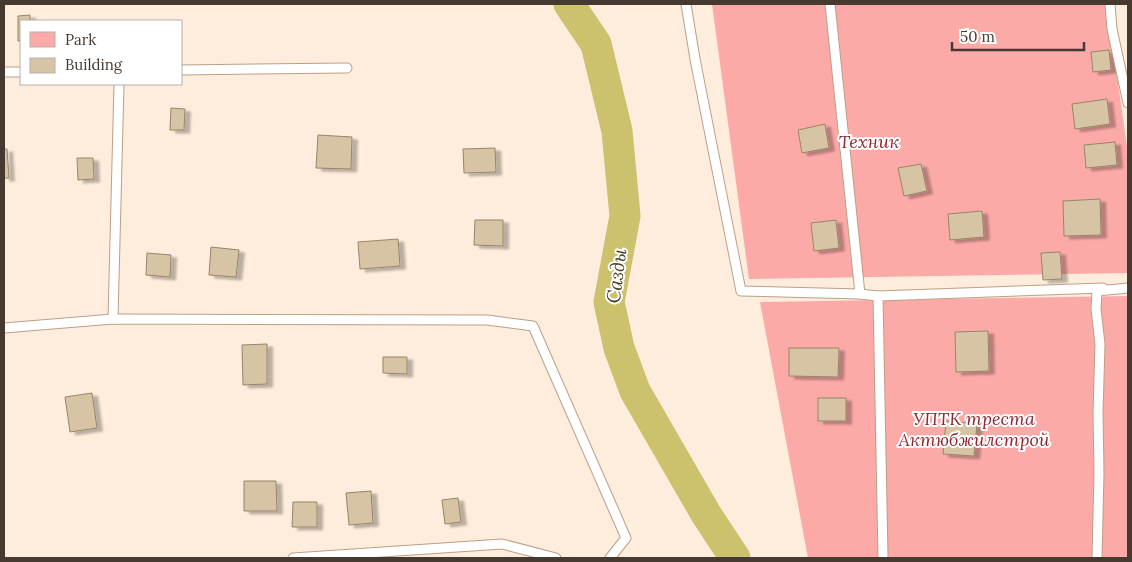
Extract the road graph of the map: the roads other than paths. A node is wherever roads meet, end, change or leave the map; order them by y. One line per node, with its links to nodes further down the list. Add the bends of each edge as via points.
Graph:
1 (686, 4): 11 (lane, via 741,291)
2 (830, 4): 11 (lane)
3 (1110, 4): 9 (lane, via 1112,29)
4 (347, 68): 5 (lane)
5 (182, 70)
6 (4, 72): 7 (lane)
7 (20, 72)
8 (119, 85): 13 (lane)
9 (1128, 103)
10 (1128, 288): 12 (lane); 19 (lane, via 1097,291 1100,344)
11 (860, 294): 12 (lane)
12 (878, 296): 18 (lane)
13 (113, 319): 14 (lane); 17 (lane, via 487,320 533,326 626,538)
14 (4, 328)
15 (293, 558): 16 (lane, via 502,544)
16 (556, 558)
17 (610, 558)
18 (884, 558)
19 (1096, 558)

